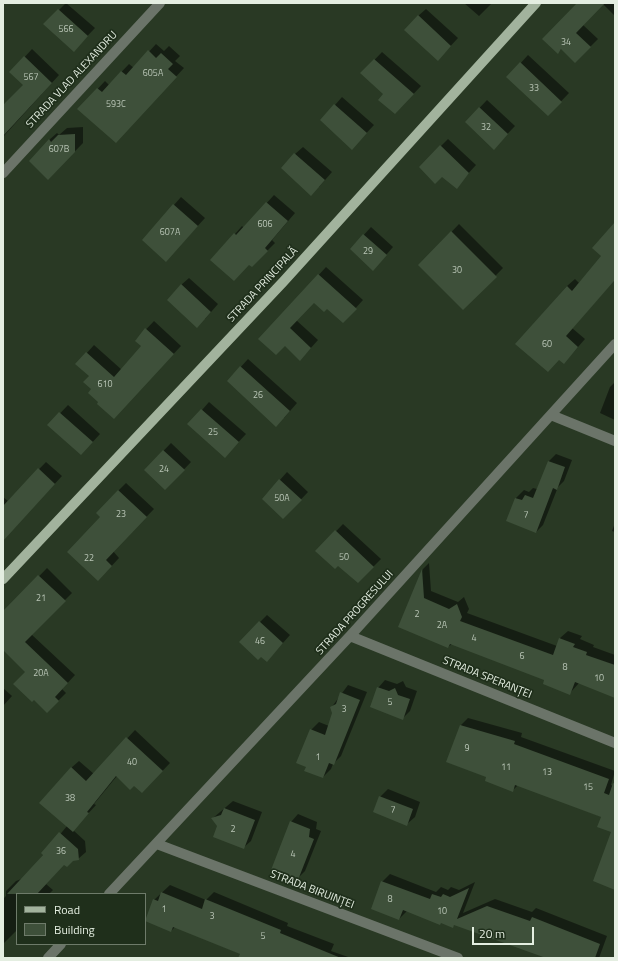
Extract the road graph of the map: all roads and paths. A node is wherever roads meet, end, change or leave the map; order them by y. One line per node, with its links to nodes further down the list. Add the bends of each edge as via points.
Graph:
1 (160, 3): 3 (street, STRADA VLAD ALEXANDRU)
2 (536, 3): 7 (main road, STRADA PRINCIPALĂ, via 283,282)
3 (3, 173)
4 (615, 344): 5 (street, STRADA PROGRESULUI)
5 (551, 415): 6 (street); 8 (street, STRADA PROGRESULUI)
6 (615, 440)
7 (3, 579)
8 (350, 636): 9 (street, STRADA SPERANȚEI); 10 (street, STRADA PROGRESULUI)
9 (615, 743)
10 (157, 844): 11 (street, STRADA PROGRESULUI); 14 (street, STRADA BIRUINȚEI)
11 (110, 893)
12 (60, 945): 13 (street)
13 (48, 958)
14 (458, 958)

